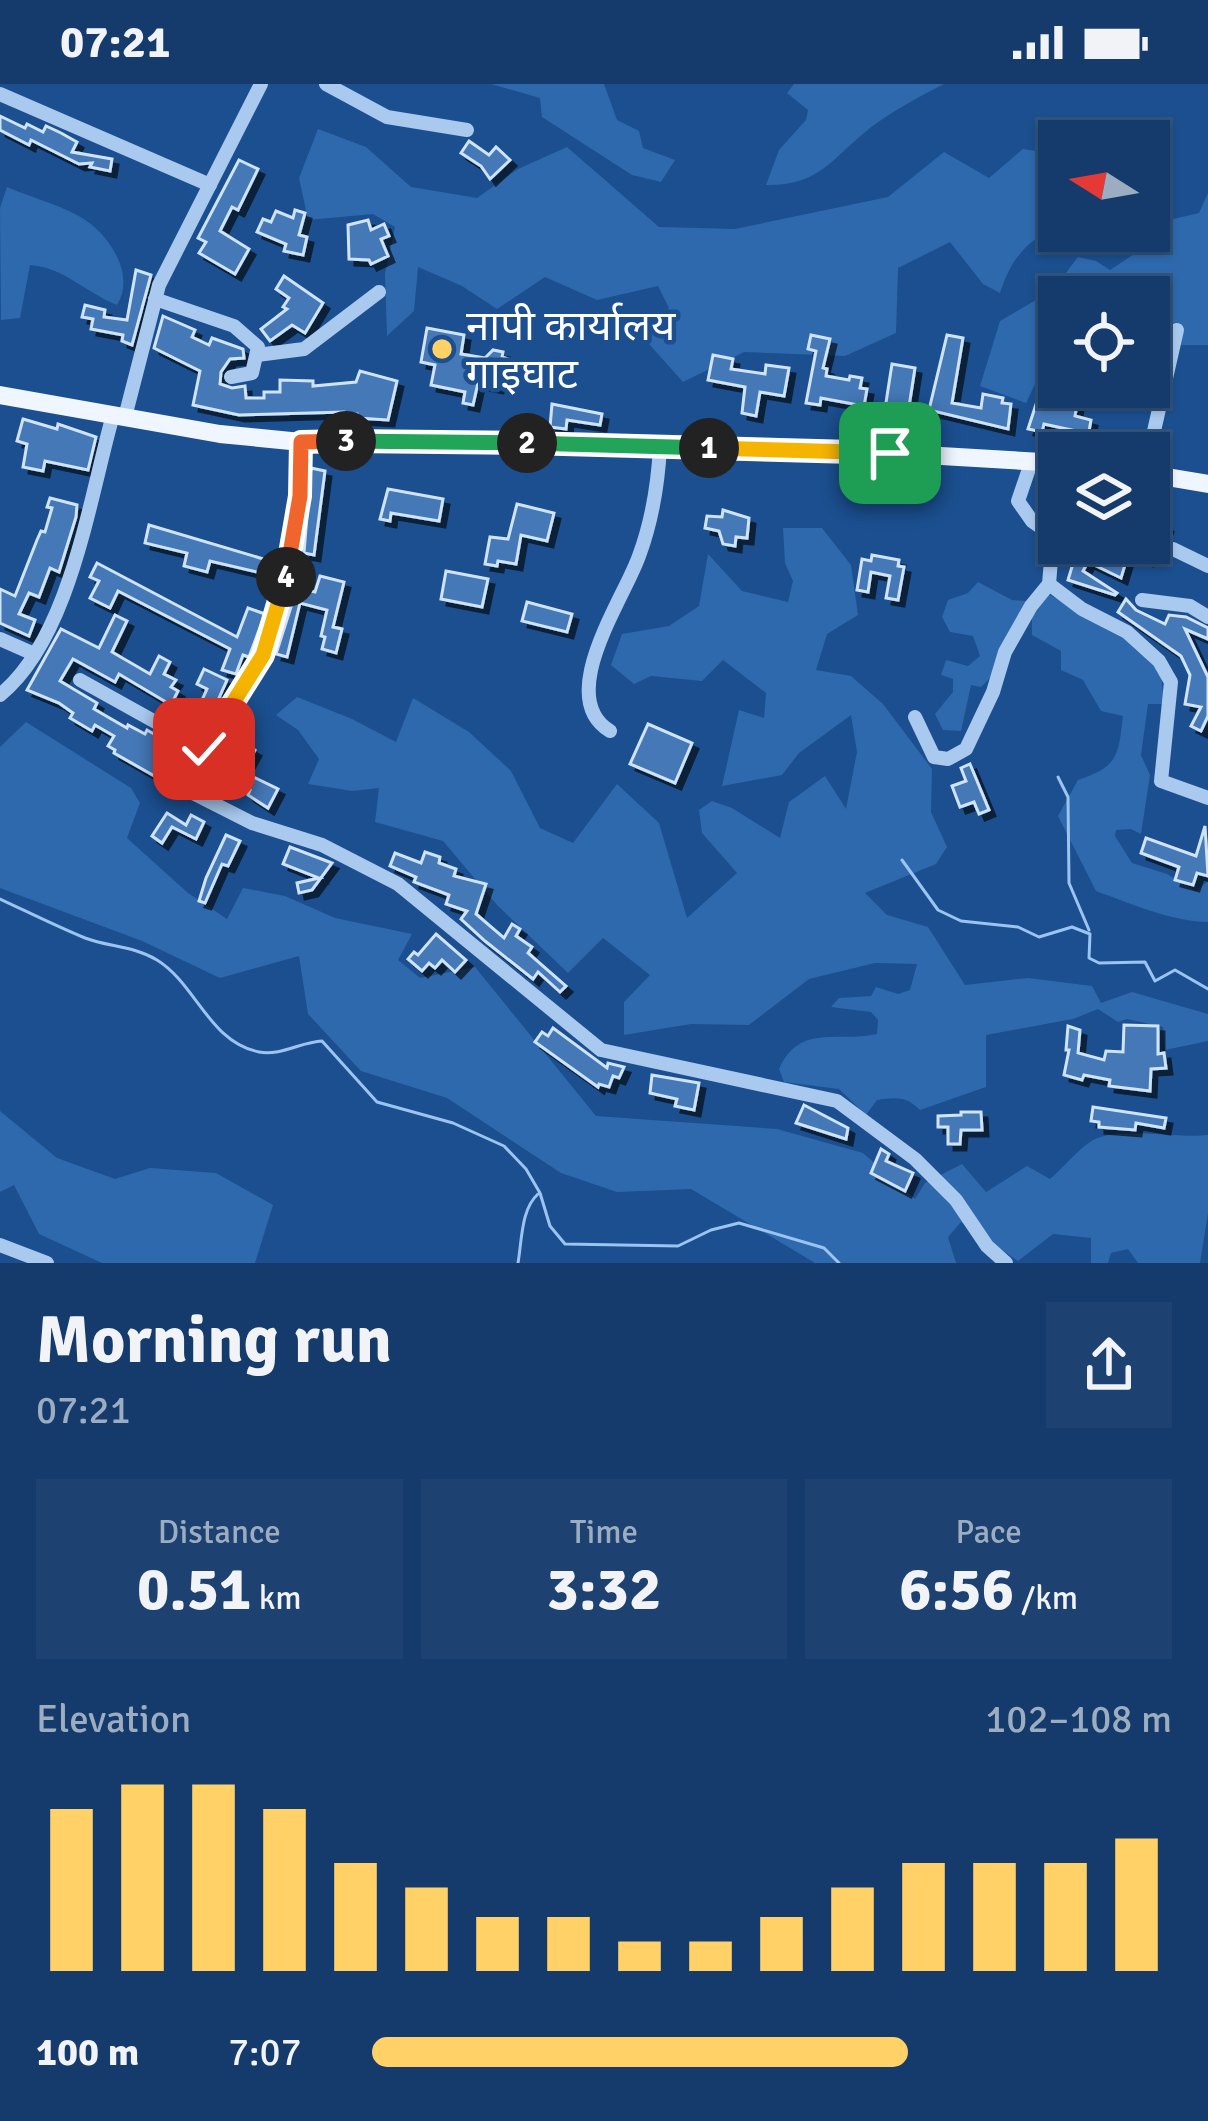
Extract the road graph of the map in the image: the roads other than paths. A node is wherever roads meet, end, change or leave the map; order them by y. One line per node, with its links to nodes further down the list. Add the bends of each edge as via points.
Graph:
1 (261, 84): 5 (street)
2 (326, 84): 4 (street, via 387,117)
3 (0, 94): 5 (street)
4 (466, 130)
5 (210, 185): 7 (street)
6 (379, 292): 10 (street, via 304,349)
7 (155, 299): 10 (street, via 234,326); 13 (street)
8 (1177, 330): 9 (street)
9 (1170, 349)
10 (257, 355): 11 (street, via 252,373)
11 (231, 377)
12 (0, 395): 13 (main road)
13 (119, 416): 14 (main road); 26 (street, via 59,602)
14 (301, 442): 15 (main road); 31 (street, via 300,496 276,621)
15 (660, 447): 16 (main road); 30 (street, via 640,555 595,645 588,706)
16 (1032, 460): 17 (main road); 22 (street, via 1018,501 1053,536)
17 (1038, 461)
18 (1170, 478): 19 (main road)
19 (1208, 484)
20 (1173, 549): 21 (street)
21 (1208, 566)
22 (1049, 584): 29 (street, via 1006,652 966,749 934,757); 32 (street, via 1160,661 1171,682 1161,781)
23 (1142, 600): 24 (street, via 1190,606)
24 (1208, 617)
25 (0, 639): 26 (street)
26 (34, 654): 28 (street)
27 (80, 680): 31 (street)
28 (0, 695)
29 (915, 717)
30 (610, 731)
31 (204, 749): 35 (street, via 185,789 398,884 601,1050 837,1101 915,1159)
32 (1208, 798)
33 (0, 1245): 34 (street)
34 (46, 1263)
35 (1006, 1263)

